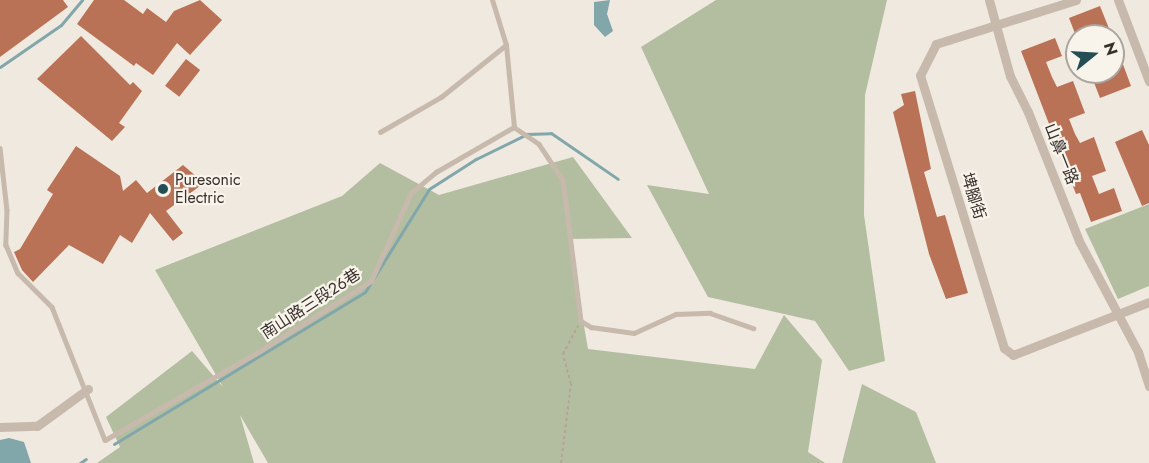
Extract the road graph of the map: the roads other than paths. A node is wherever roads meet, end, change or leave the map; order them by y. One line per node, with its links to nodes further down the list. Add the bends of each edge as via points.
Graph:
1 (492, 0): 6 (lane)
2 (989, 0): 5 (street, 山鼻一路)
3 (1076, 0): 5 (street, 埤腳街)
4 (1118, 0): 7 (street)
5 (994, 26): 12 (street, 山鼻一路, via 1010,76 1079,241); 12 (street, 埤腳街, via 936,44 920,75 1004,348 1013,355)
6 (506, 45): 8 (lane); 9 (lane, via 441,97)
7 (1149, 81)
8 (514, 127): 13 (lane, via 539,144 563,180 581,321 591,327 634,333 676,314 710,313); 15 (lane, 南山路三段26巷, via 436,171 411,193 371,281 260,351 105,440)
9 (380, 132)
10 (0, 148): 15 (lane, via 7,210 6,245 18,273 52,307)
11 (1149, 302): 12 (street, 埤腳街)
12 (1118, 314): 14 (street, 山鼻一路, via 1138,352)
13 (753, 328)
14 (1149, 386)
15 (88, 389): 16 (street, via 37,426)
16 (0, 427)

